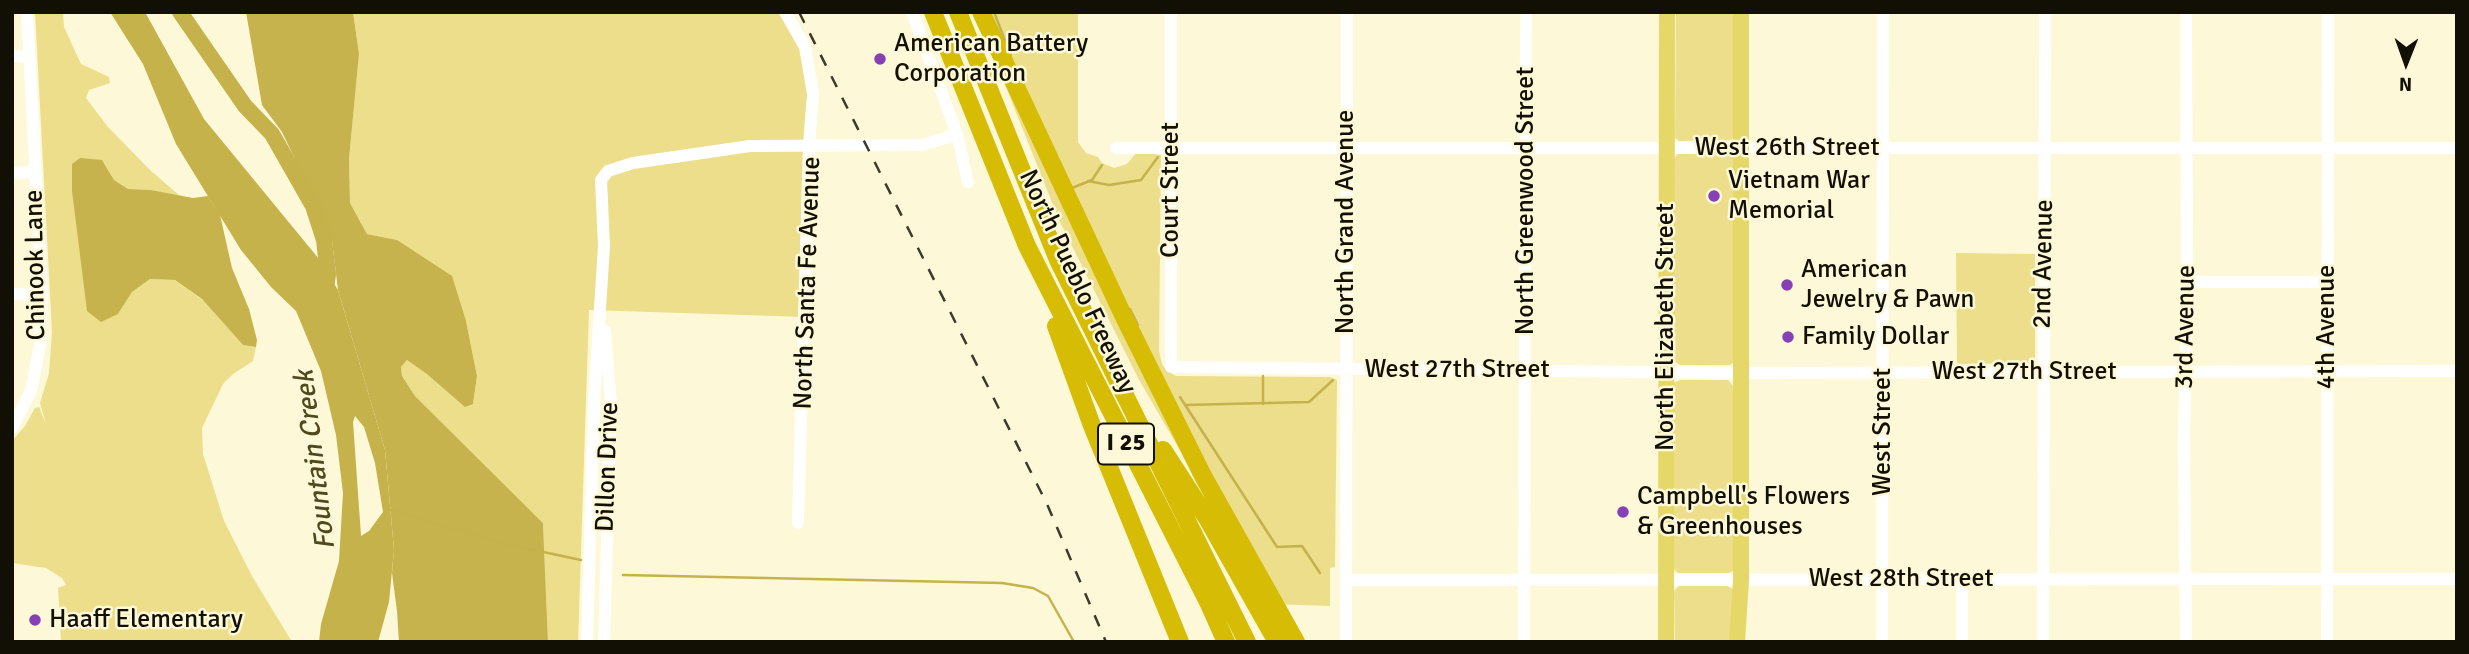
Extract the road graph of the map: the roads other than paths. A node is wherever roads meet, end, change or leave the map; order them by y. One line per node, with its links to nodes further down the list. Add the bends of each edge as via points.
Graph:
1 (27, 12): 17 (street, Chinook Lane)
2 (785, 12): 19 (street, via 805,47 813,94)
3 (912, 12): 18 (street)
4 (933, 12): 34 (highway, North Pueblo Freeway / I 25)
5 (958, 12): 50 (highway, North Pueblo Freeway / I 25, via 1058,260)
6 (981, 12): 69 (highway, via 1203,475)
7 (1171, 12): 24 (street, Court Street)
8 (1347, 12): 25 (street, North Grand Avenue)
9 (1526, 12): 20 (street, North Greenwood Street)
10 (1667, 12): 21 (main road, North Elizabeth Street)
11 (1741, 12): 22 (main road)
12 (1883, 12): 26 (street, West Street)
13 (2045, 12): 27 (street, 2nd Avenue)
14 (2186, 12): 28 (street, 3rd Avenue)
15 (2328, 12): 29 (street, 4th Avenue)
16 (12, 56): 17 (street)
17 (29, 57): 32 (street, Chinook Lane)
18 (957, 134): 19 (street, North Santa Fe Avenue, via 923,145); 33 (street)
19 (809, 145): 37 (street, Dillon Drive, via 750,146 633,163 608,171 601,180); 52 (street, North Santa Fe Avenue)
20 (1526, 147): 21 (street, West 26th Street); 25 (street, West 26th Street); 42 (street, North Greenwood Street)
21 (1667, 147): 22 (street, West 26th Street); 43 (main road, North Elizabeth Street)
22 (1741, 147): 26 (street, West 26th Street); 49 (main road)
23 (1116, 148): 24 (street, West 26th Street)
24 (1171, 148): 25 (street, West 26th Street); 40 (street, Court Street)
25 (1346, 148): 41 (street, North Grand Avenue)
26 (1882, 148): 27 (street, West 26th Street); 45 (street, West Street)
27 (2045, 148): 28 (street, West 26th Street); 46 (street, 2nd Avenue)
28 (2187, 148): 29 (street, West 26th Street); 35 (street, 3rd Avenue)
29 (2328, 148): 30 (street, West 26th Street); 36 (street, 4th Avenue)
30 (2457, 148)
31 (12, 173): 32 (street)
32 (34, 173): 39 (street, Chinook Lane)
33 (968, 182)
34 (1027, 246): 65 (highway, via 1091,423); 66 (highway, North Pueblo Freeway / I 25)
35 (2187, 282): 36 (street); 47 (street, 3rd Avenue)
36 (2327, 282): 48 (street, 4th Avenue)
37 (602, 292): 63 (street, Dillon Drive); 64 (street, Dillon Drive, via 611,405)
38 (12, 294): 39 (street)
39 (42, 295): 51 (street, Chinook Lane, via 40,345 31,391)
40 (1171, 367): 41 (street, West 27th Street)
41 (1346, 369): 42 (street, West 27th Street); 58 (street, North Grand Avenue)
42 (1525, 370): 43 (street, West 27th Street); 59 (street, North Greenwood Street)
43 (1666, 371): 49 (street, West 27th Street); 60 (main road, North Elizabeth Street)
44 (2457, 371): 48 (street, West 27th Street)
45 (1883, 372): 46 (street, West 27th Street); 49 (street, West 27th Street); 54 (street, West Street)
46 (2043, 372): 47 (street, West 27th Street); 55 (street, 2nd Avenue)
47 (2186, 372): 48 (street, West 27th Street); 56 (street, 3rd Avenue)
48 (2328, 372): 62 (street, 4th Avenue)
49 (1741, 373): 61 (main road)
50 (1122, 385): 67 (highway, North Pueblo Freeway / I 25); 68 (highway, via 1208,518)
51 (12, 428)
52 (798, 523)
53 (1962, 578): 54 (street, West 28th Street); 55 (street, West 28th Street); 75 (street)
54 (1882, 579): 61 (street, West 28th Street); 74 (street, West Street)
55 (2043, 579): 56 (street, West 28th Street); 76 (street, 2nd Avenue)
56 (2186, 579): 62 (street, West 28th Street); 77 (street, 3rd Avenue)
57 (2457, 579): 62 (street, West 28th Street)
58 (1346, 580): 59 (street, West 28th Street); 70 (street, North Grand Avenue)
59 (1525, 580): 60 (street, West 28th Street); 71 (street, North Greenwood Street)
60 (1665, 580): 61 (street, West 28th Street); 72 (main road, North Elizabeth Street)
61 (1741, 580): 73 (main road)
62 (2327, 581): 78 (street, 4th Avenue)
63 (587, 642)
64 (604, 642)
65 (1180, 642)
66 (1226, 642)
67 (1247, 642)
68 (1277, 642)
69 (1296, 642)
70 (1346, 642)
71 (1524, 642)
72 (1666, 642)
73 (1737, 642)
74 (1882, 642)
75 (1962, 642)
76 (2043, 642)
77 (2186, 642)
78 (2327, 642)

